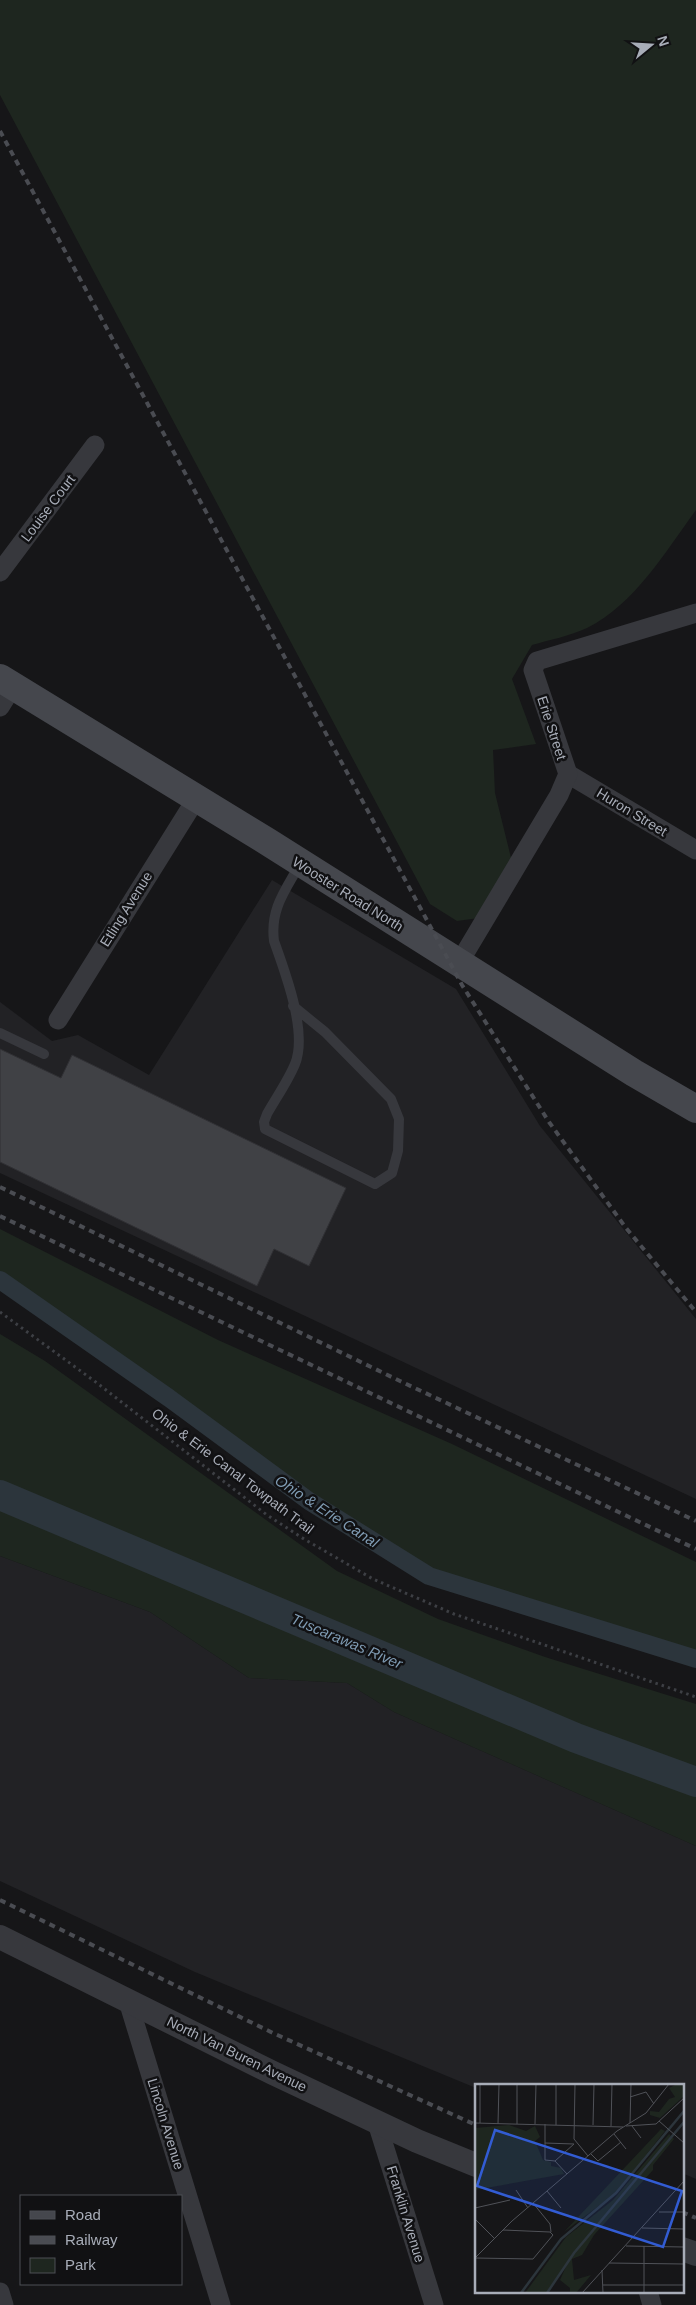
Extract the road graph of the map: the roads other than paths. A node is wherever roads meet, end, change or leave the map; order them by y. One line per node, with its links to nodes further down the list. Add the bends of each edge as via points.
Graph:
1 (95, 445): 2 (street, Louise Court)
2 (0, 572)
3 (696, 613): 5 (street, Erie Street, via 537,661 533,670)
4 (4, 691): 6 (main road, Wooster Road North)
5 (568, 774): 7 (street, Huron Street); 9 (street, Erie Street)
6 (196, 799): 8 (main road, Wooster Road North); 11 (street, Etling Avenue)
7 (696, 850)
8 (300, 864): 9 (main road, Wooster Road North, via 394,923); 10 (lane, via 274,913 272,927)
9 (467, 963): 14 (main road, Wooster Road North)
10 (293, 1006): 10 (lane, via 299,1050 295,1064 267,1114 265,1129 375,1184 392,1173 398,1151 398,1119 391,1099 326,1032)
11 (58, 1020)
12 (0, 1033): 13 (lane)
13 (44, 1054)
14 (696, 1109)
15 (0, 1937): 16 (street, North Van Buren Avenue)
16 (128, 2001): 17 (street, North Van Buren Avenue); 24 (street, Lincoln Avenue)
17 (377, 2123): 18 (street, North Van Buren Avenue); 25 (street, Franklin Avenue)
18 (475, 2166)
19 (684, 2250): 20 (street)
20 (696, 2254)
21 (0, 2292): 23 (street)
22 (648, 2292): 26 (street)
23 (4, 2305)
24 (221, 2305)
25 (434, 2305)
26 (652, 2305)

